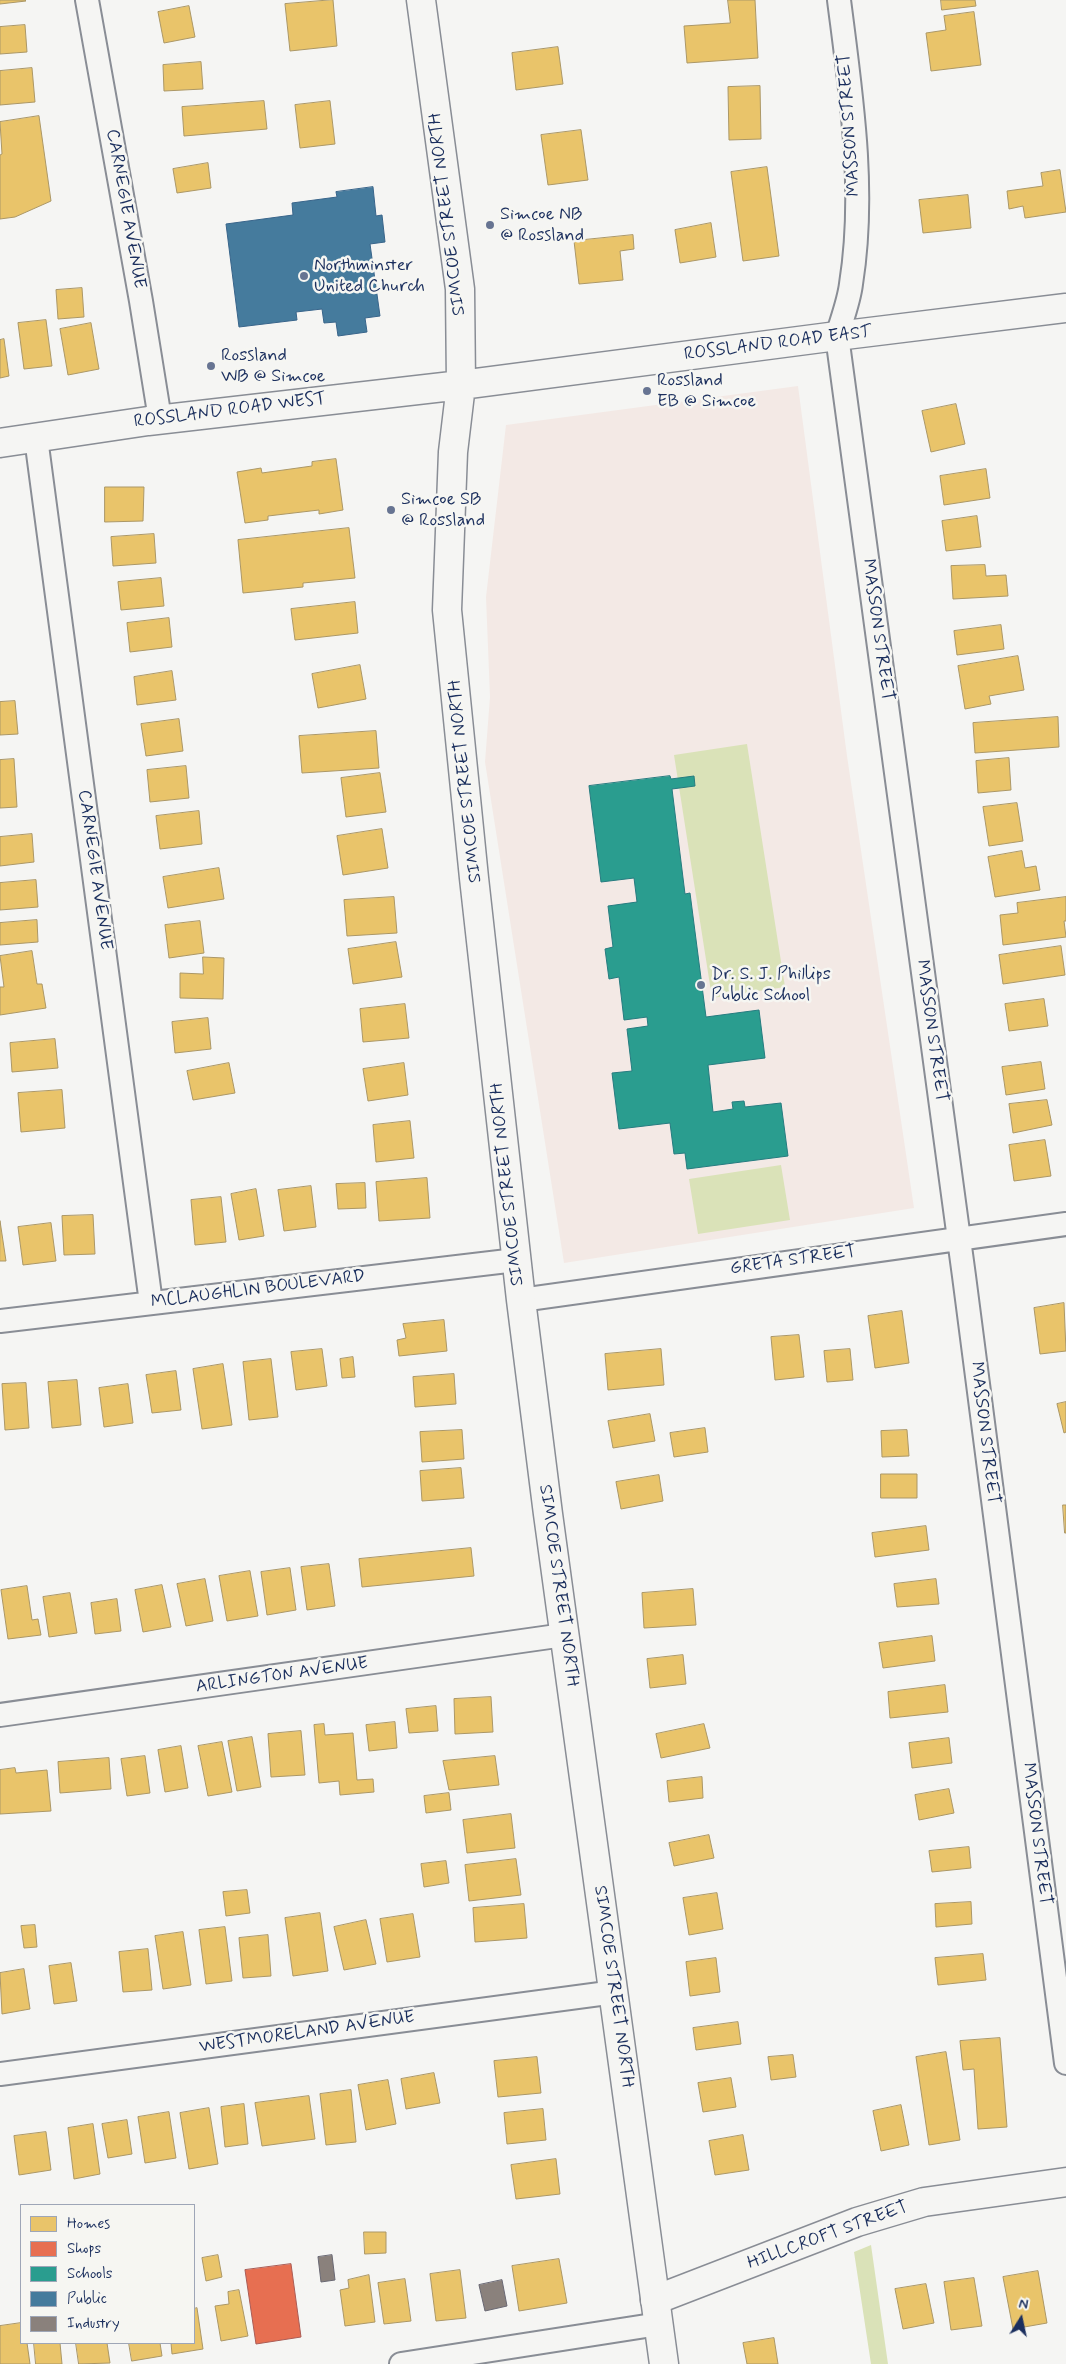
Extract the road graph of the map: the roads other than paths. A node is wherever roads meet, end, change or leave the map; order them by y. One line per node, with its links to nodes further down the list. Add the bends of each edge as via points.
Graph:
1 (87, 0): 7 (street, CARNEGIE AVENUE, via 142,301)
2 (421, 0): 6 (main road, SIMCOE STREET NORTH, via 460,289)
3 (839, 0): 5 (street, MASSON STREET, via 857,174 851,285)
4 (1066, 308): 5 (main road, ROSSLAND ROAD EAST)
5 (837, 336): 6 (main road, ROSSLAND ROAD EAST); 11 (street, MASSON STREET)
6 (461, 385): 7 (main road, ROSSLAND ROAD WEST); 12 (main road, SIMCOE STREET NORTH, via 453,452 447,610)
7 (160, 420): 8 (main road, ROSSLAND ROAD WEST)
8 (36, 438): 9 (main road, ROSSLAND ROAD WEST); 14 (street, CARNEGIE AVENUE)
9 (0, 442)
10 (1066, 1224): 11 (street, GRETA STREET)
11 (958, 1238): 13 (street, GRETA STREET); 19 (street, MASSON STREET)
12 (516, 1260): 13 (main road, SIMCOE STREET NORTH); 14 (street, MCLAUGHLIN BOULEVARD)
13 (521, 1300): 16 (main road, SIMCOE STREET NORTH)
14 (151, 1303): 15 (street, MCLAUGHLIN BOULEVARD)
15 (0, 1321)
16 (564, 1636): 17 (street, ARLINGTON AVENUE); 18 (main road, SIMCOE STREET NORTH)
17 (0, 1715)
18 (615, 1992): 20 (street, WESTMORELAND AVENUE); 22 (main road, SIMCOE STREET NORTH)
19 (1066, 2063)
20 (0, 2074)
21 (1066, 2182): 22 (main road, HILLCROFT STREET, via 924,2202 857,2222)
22 (657, 2312): 23 (street); 24 (main road, SIMCOE STREET NORTH)
23 (401, 2364)
24 (664, 2364)

